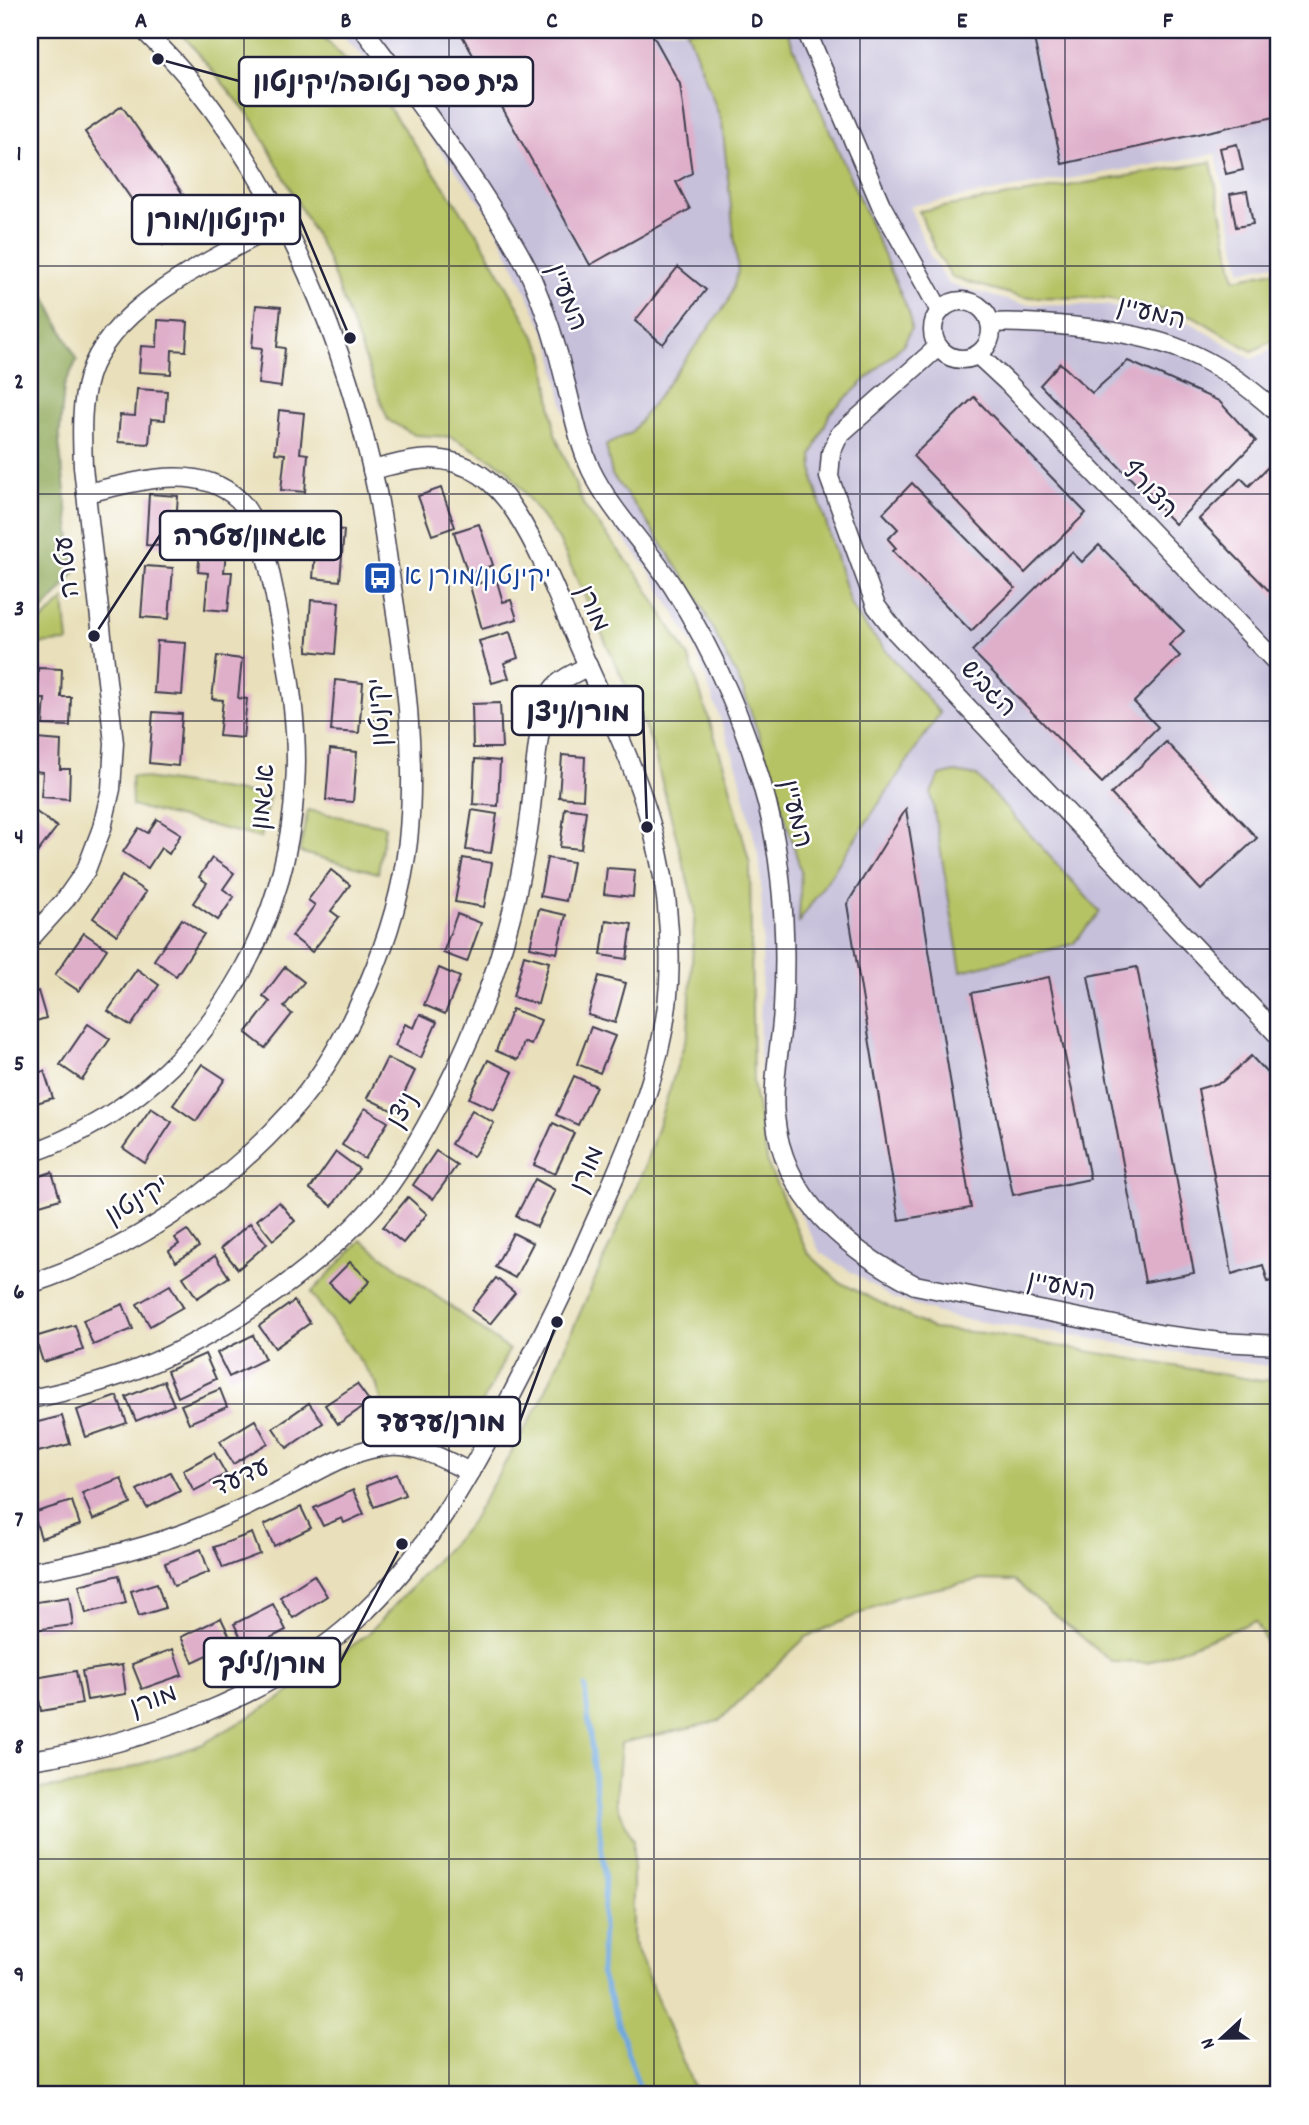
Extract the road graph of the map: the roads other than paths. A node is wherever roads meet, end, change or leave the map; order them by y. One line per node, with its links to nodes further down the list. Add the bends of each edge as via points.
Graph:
1 (144, 30): 4 (street, יקינטון, via 190,80 231,136)
2 (364, 30): 18 (street, המעיין, via 463,163 531,275 552,329 578,437 592,472 674,587 723,681 748,745 766,803 786,917 775,1118 800,1192 849,1244 915,1284 1164,1335)
3 (806, 30): 5 (street, via 881,205)
4 (282, 222): 10 (street, יקינטון, via 330,325); 11 (street, עטרה, via 143,304 102,349 84,402)
5 (940, 312): 6 (street, via 955,302 973,304); 7 (street, via 933,329)
6 (990, 323): 8 (street, via 989,341); 9 (street, המעיין, via 1015,321 1116,331 1184,348 1216,364)
7 (938, 347): 8 (street, via 952,358); 15 (street, הגביש, via 839,435 831,453 829,477 876,606)
8 (978, 355): 12 (street, הצורף)
9 (1279, 414)
10 (372, 470): 13 (street, מורן, via 439,458 481,475 503,495 536,547); 17 (street, יקינטון, via 409,700 410,754 408,840 401,885 370,980 321,1070 261,1143 179,1209 87,1261)
11 (86, 493): 14 (street, עטרה, via 114,743 111,789 86,870); 16 (street, אגמון, via 177,478 197,479 239,499 268,561 295,725 295,786 274,898 253,953 225,1003 156,1082 75,1136)
12 (1279, 665)
13 (588, 666): 19 (street, ניצן, via 561,680 542,709 516,897 470,1041 407,1160 374,1205 322,1255 220,1327 123,1374); 20 (street, מורן, via 638,785 658,849 666,905 668,987 652,1075 632,1136 560,1301)
14 (30, 939)
15 (1279, 1035)
16 (30, 1153)
17 (30, 1284)
18 (1279, 1345)
19 (30, 1399)
20 (470, 1472): 21 (street, עדעד, via 413,1448 368,1449 197,1528); 22 (street, מורן, via 435,1530 398,1576 356,1620 314,1653 256,1688 144,1735 80,1753)
21 (30, 1572)
22 (30, 1760)

